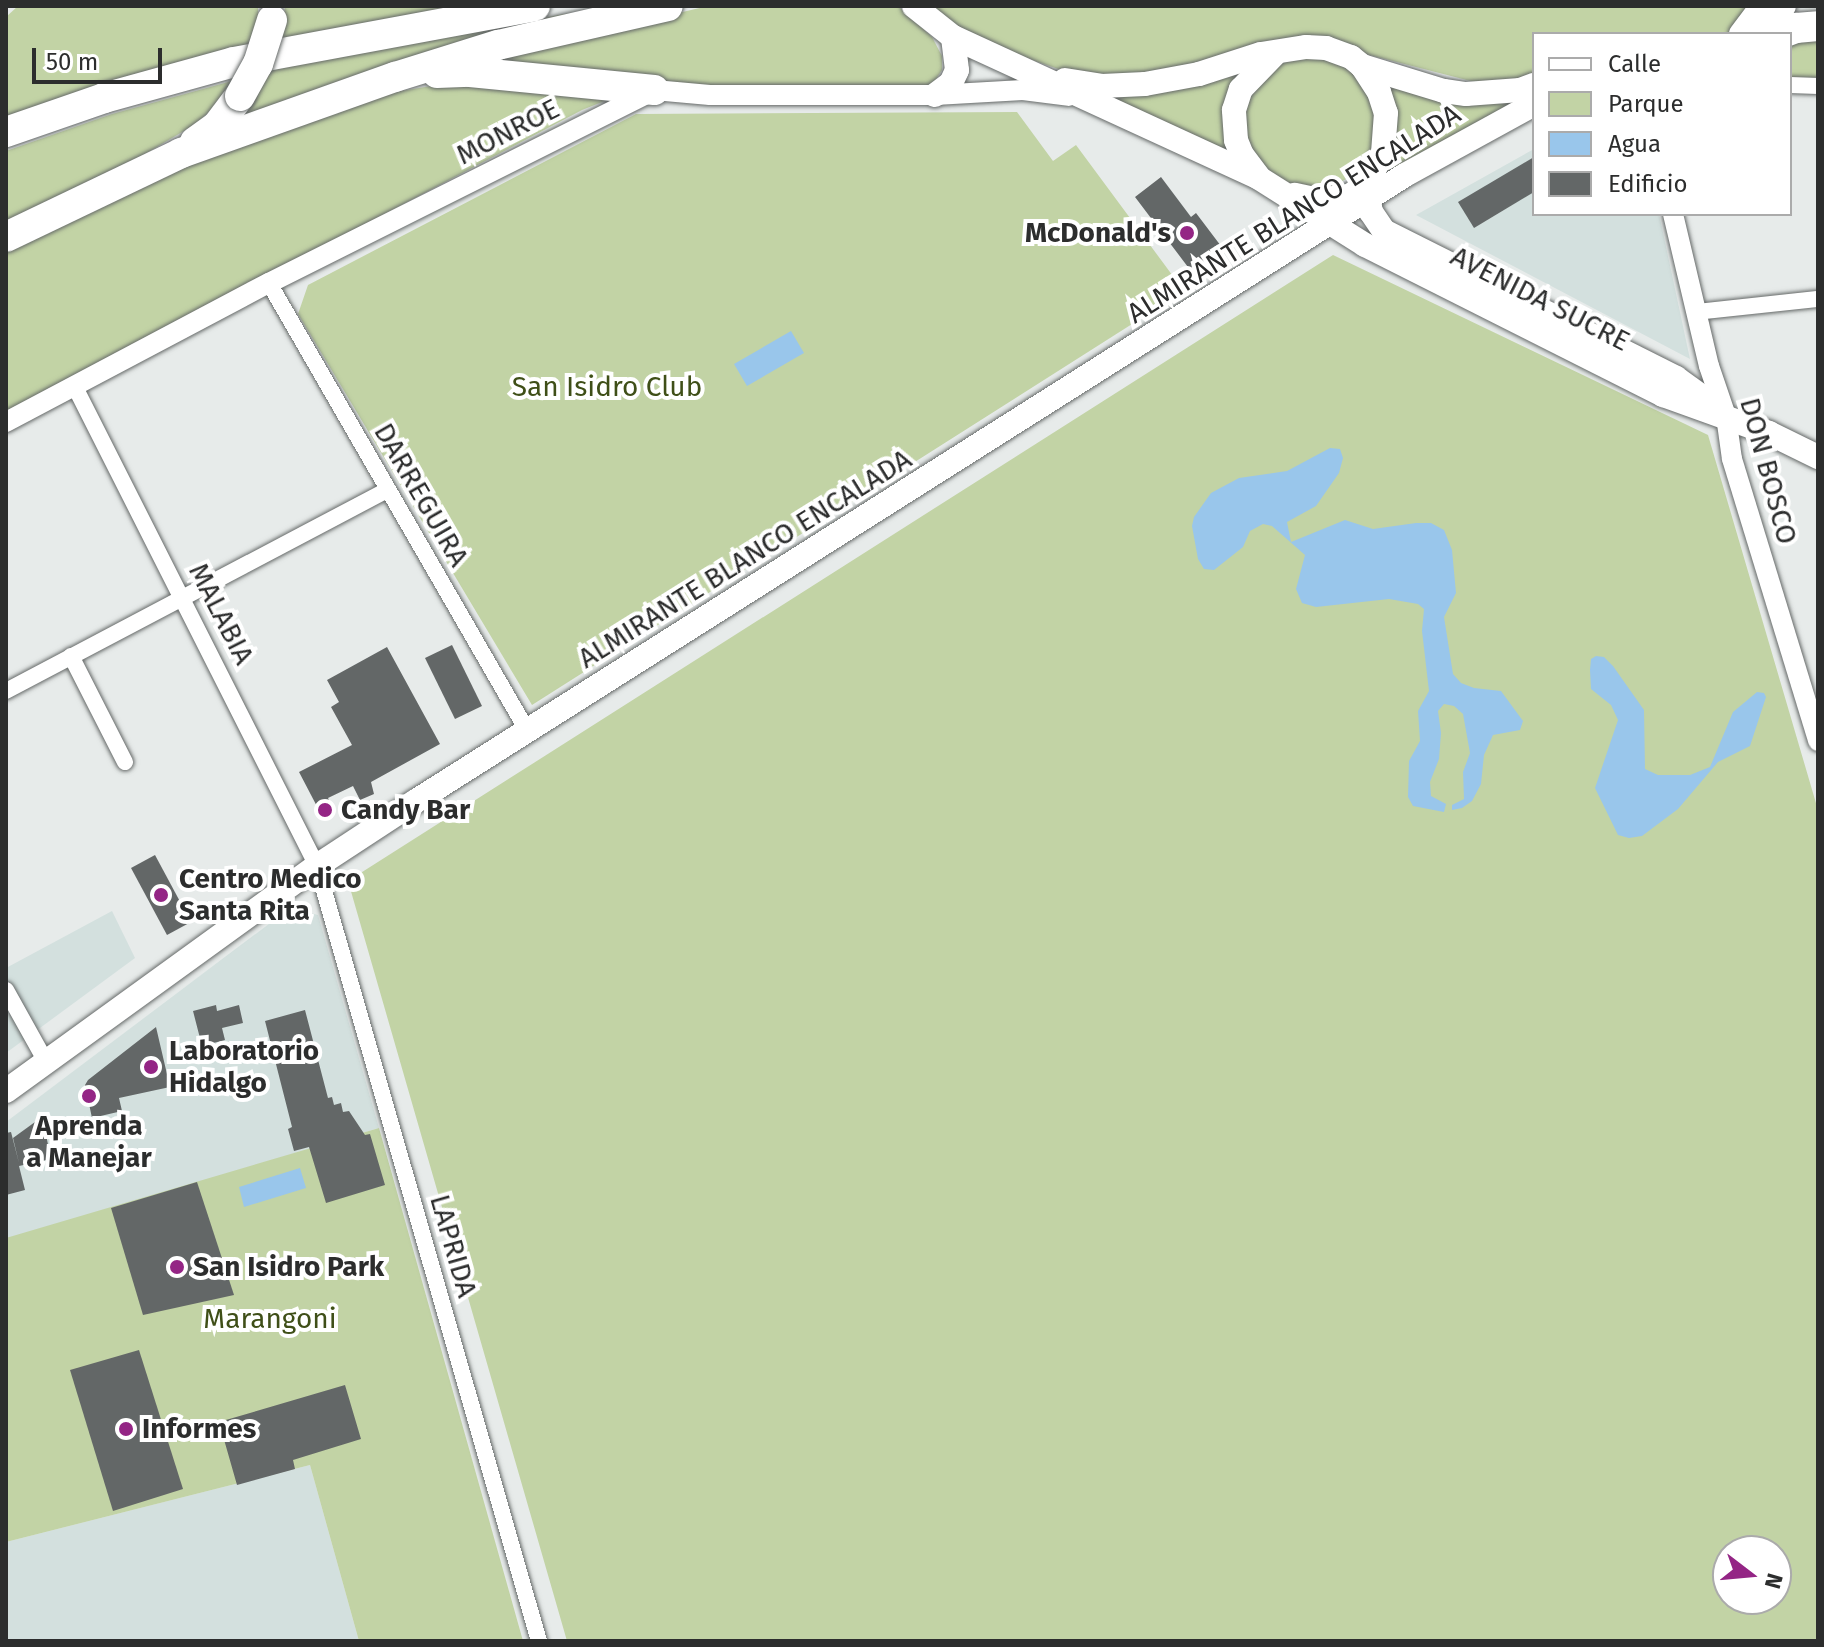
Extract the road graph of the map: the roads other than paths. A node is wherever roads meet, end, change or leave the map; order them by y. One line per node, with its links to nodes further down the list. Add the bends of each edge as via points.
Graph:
1 (535, 6): 23 (highway, via 234,62 92,101)
2 (668, 6): 15 (highway, via 498,45)
3 (914, 6): 11 (main road)
4 (1762, 6): 8 (main road)
5 (1784, 6): 9 (main road)
6 (273, 13): 24 (highway, bridge, via 258,64 240,96 217,126)
7 (1809, 20): 10 (highway)
8 (1742, 32)
9 (1768, 32)
10 (1784, 32)
11 (953, 37): 14 (main road); 20 (main road, via 957,70 951,83)
12 (1281, 51): 13 (main road, via 1326,48); 14 (main road, via 1145,84 1075,82); 25 (main road, via 1241,89 1234,110 1236,140)
13 (1362, 66): 17 (main road, ALMIRANTE BLANCO ENCALADA, via 1466,94); 27 (main road, via 1386,113 1383,153)
14 (1028, 69): 21 (main road)
15 (395, 77): 19 (highway, via 470,72); 24 (highway)
16 (1792, 85): 18 (street)
17 (1532, 86)
18 (1818, 86)
19 (654, 90): 20 (street, via 710,95); 31 (street, MONROE)
20 (935, 95): 21 (street, via 1023,90)
21 (1082, 97): 25 (main road)
22 (1532, 105): 27 (main road, ALMIRANTE BLANCO ENCALADA)
23 (6, 132)
24 (181, 153): 30 (highway)
25 (1259, 178): 26 (main road)
26 (1286, 192): 27 (main road, via 1319,200); 29 (main road, AVENIDA SUCRE)
27 (1363, 193): 29 (main road, ALMIRANTE BLANCO ENCALADA); 35 (main road, AVENIDA SUCRE, via 1384,231 1676,378 1708,397)
28 (1673, 216): 33 (street, DON BOSCO)
29 (1332, 223): 35 (main road, AVENIDA SUCRE, via 1365,245 1663,395); 42 (main road, ALMIRANTE BLANCO ENCALADA)
30 (6, 237)
31 (269, 283): 34 (street, MONROE); 38 (street, DARREGUIRA)
32 (1818, 299): 33 (street)
33 (1696, 312): 35 (street, DON BOSCO)
34 (75, 387): 36 (street, MONROE); 39 (street, MALABIA)
35 (1726, 416): 37 (main road, AVENIDA SUCRE); 43 (street, DON BOSCO, via 1732,459)
36 (6, 422)
37 (1818, 457)
38 (388, 490): 39 (street); 42 (street, DARREGUIRA)
39 (183, 596): 40 (street); 45 (street, MALABIA)
40 (71, 656): 41 (street); 44 (street)
41 (6, 691)
42 (528, 732): 45 (main road, ALMIRANTE BLANCO ENCALADA)
43 (1818, 741)
44 (125, 762)
45 (317, 866): 47 (main road, ALMIRANTE BLANCO ENCALADA); 49 (street, LAPRIDA)
46 (6, 990): 47 (street)
47 (46, 1062): 48 (main road, ALMIRANTE BLANCO ENCALADA)
48 (6, 1091)
49 (539, 1641)

